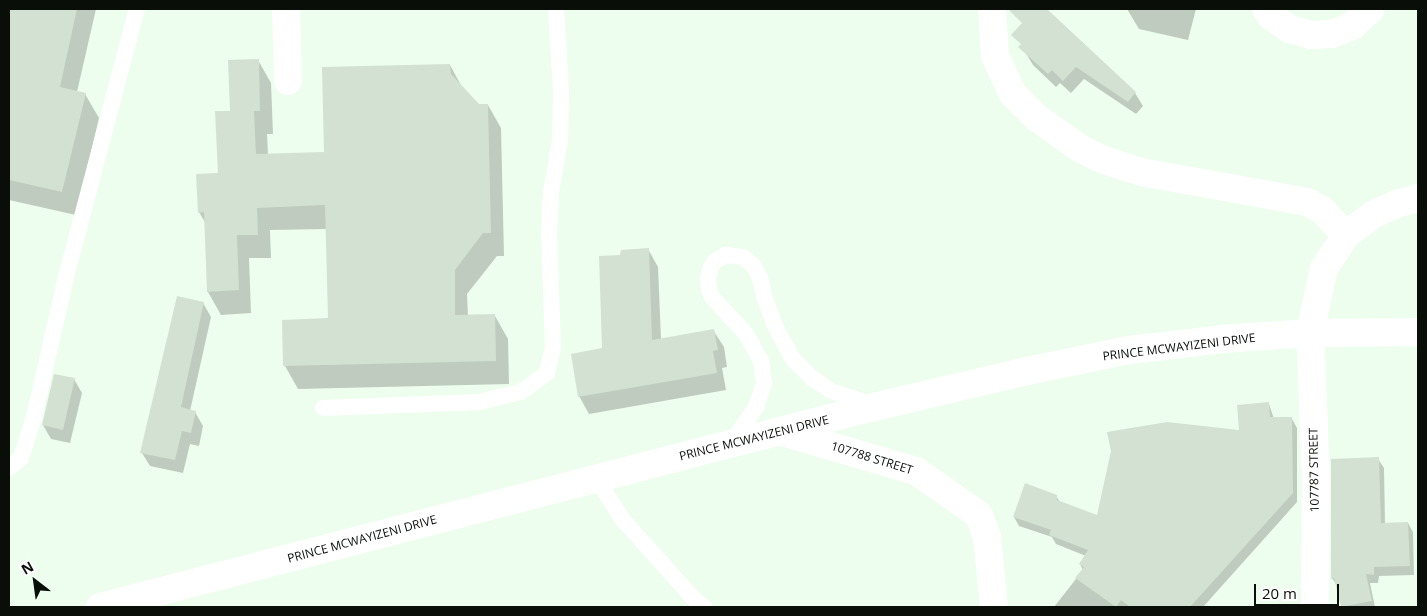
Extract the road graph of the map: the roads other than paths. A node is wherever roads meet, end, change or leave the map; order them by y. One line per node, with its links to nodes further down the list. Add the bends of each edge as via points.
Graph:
1 (137, 9): 16 (lane, via 66,277 34,417 21,458)
2 (286, 9): 7 (street)
3 (556, 9): 13 (lane, via 560,140 551,192 549,235 553,347 547,373 521,392 479,402)
4 (992, 9): 9 (street, via 995,56 1012,94 1037,118 1081,149 1141,172 1307,202 1322,210)
5 (1266, 9): 6 (street, via 1290,29 1311,35 1332,34 1352,26)
6 (1372, 9)
7 (288, 81)
8 (1418, 198): 9 (street, 107787 STREET, via 1374,214)
9 (1346, 235): 11 (street, 107787 STREET, via 1324,268)
10 (1418, 332): 11 (street, PRINCE MCWAYIZENI DRIVE)
11 (1310, 334): 12 (street, PRINCE MCWAYIZENI DRIVE, via 1222,339 1129,350); 21 (street, 107787 STREET, via 1316,480)
12 (876, 406): 14 (street, PRINCE MCWAYIZENI DRIVE); 15 (lane, via 831,391 793,359 777,330 753,265 743,258 725,255 711,267 709,290 746,334 761,361 764,384 756,407)
13 (323, 408)
14 (779, 431): 15 (street, PRINCE MCWAYIZENI DRIVE); 20 (street, 107788 STREET, via 916,471 979,515 988,537)
15 (731, 443): 17 (street, PRINCE MCWAYIZENI DRIVE)
16 (9, 468)
17 (596, 478): 18 (street, PRINCE MCWAYIZENI DRIVE); 19 (lane, via 623,520)
18 (100, 607)
19 (704, 607)
20 (994, 607)
21 (1315, 607)

